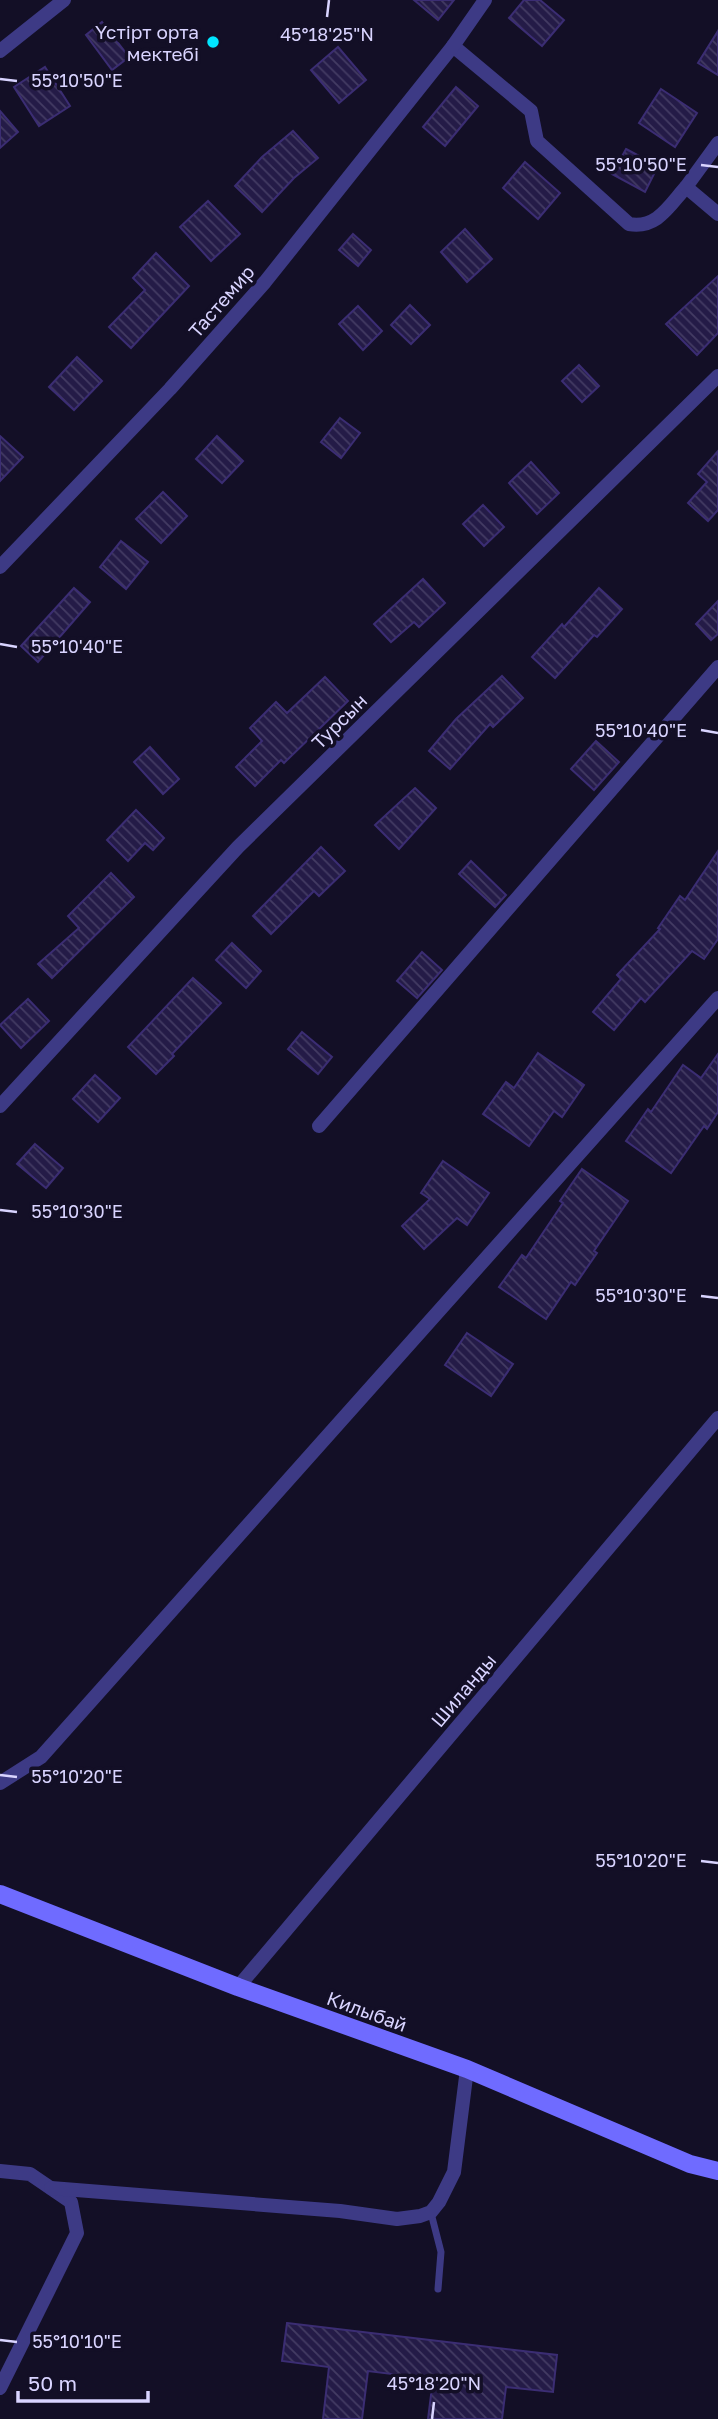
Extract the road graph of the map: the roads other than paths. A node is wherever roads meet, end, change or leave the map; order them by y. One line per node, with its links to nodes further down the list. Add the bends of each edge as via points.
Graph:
1 (64, 0): 4 (street)
2 (485, 0): 3 (street, Тастемир)
3 (453, 46): 6 (street, via 531,111 537,141 629,224 652,223); 9 (street, Тастемир, via 265,282)
4 (0, 51)
5 (718, 143): 6 (street)
6 (686, 187): 7 (street)
7 (718, 214)
8 (718, 376): 12 (street, Турсын, via 238,847)
9 (0, 567)
10 (718, 667): 13 (street)
11 (718, 998): 15 (street, via 41,1757)
12 (0, 1105)
13 (319, 1126)
14 (718, 1418): 17 (street, Шиланды)
15 (0, 1783)
16 (0, 1894): 17 (street, Килыбай)
17 (238, 1987): 18 (street, Килыбай)
18 (467, 2069): 20 (street, Килыбай, via 690,2164); 22 (street, via 454,2172)
19 (0, 2171): 21 (street, via 30,2174)
20 (718, 2171)
21 (51, 2188): 22 (street, via 397,2219); 24 (street, via 71,2202 77,2233)
22 (430, 2212): 23 (lane, via 441,2252)
23 (438, 2289)
24 (0, 2388)

